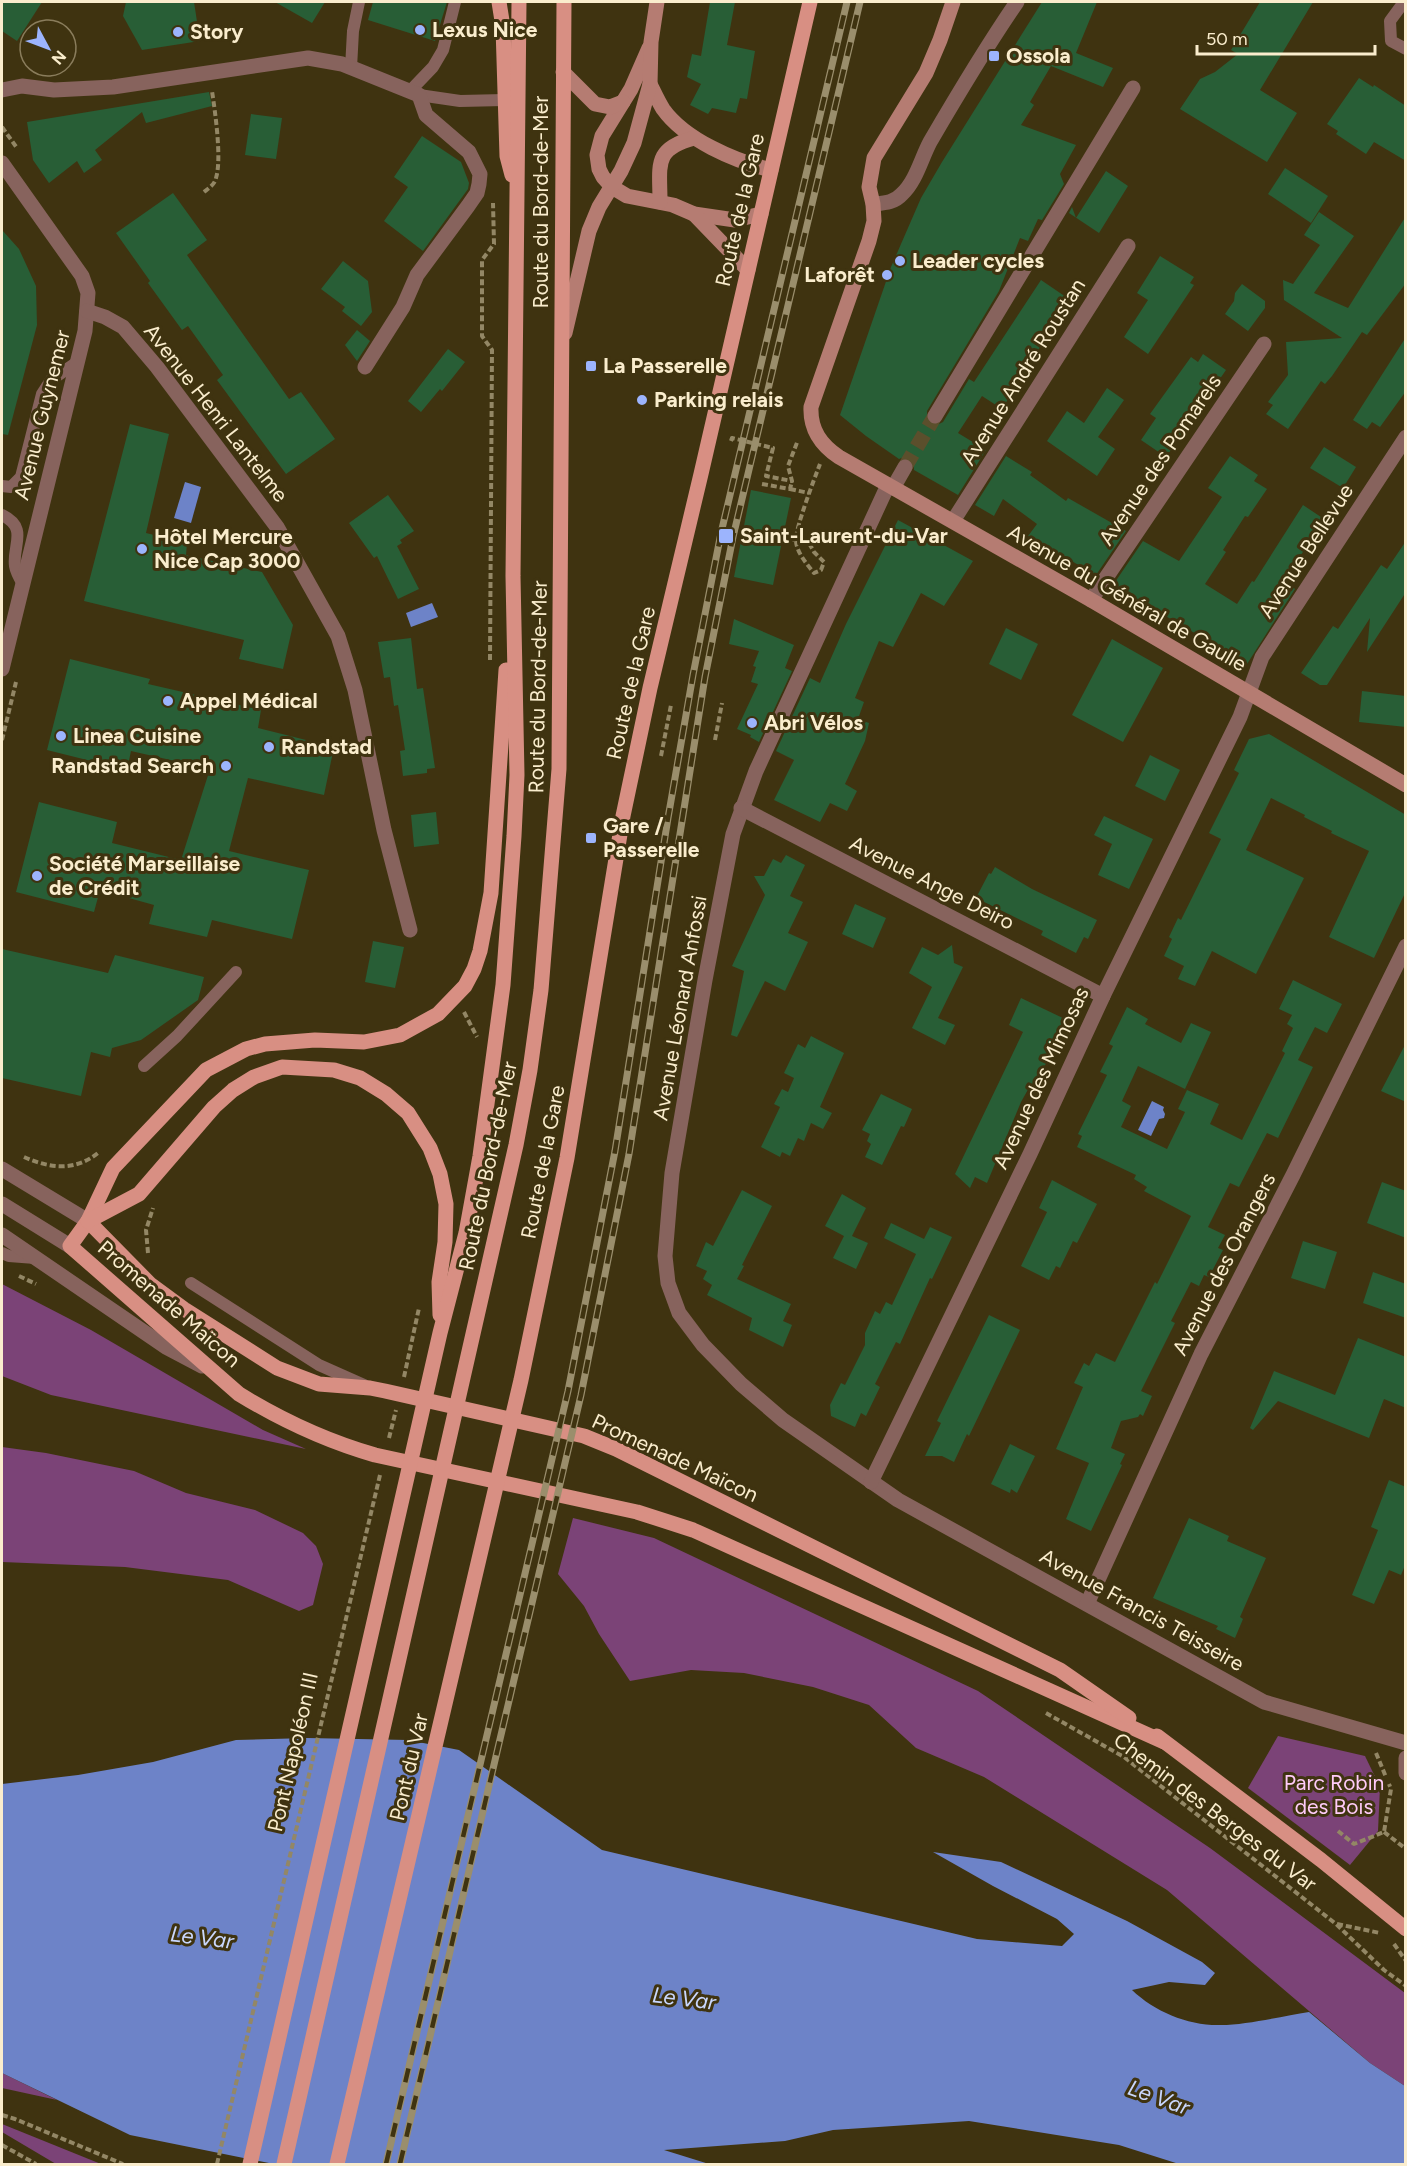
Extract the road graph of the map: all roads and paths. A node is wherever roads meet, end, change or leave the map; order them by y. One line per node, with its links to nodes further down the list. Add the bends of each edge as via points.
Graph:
1 (359, 2): 13 (lane)
2 (455, 2): 19 (lane, via 443,50)
3 (499, 2): 20 (main road)
4 (519, 2): 28 (main road, Route du Bord-de-Mer)
5 (564, 2): 14 (main road, Route du Bord-de-Mer)
6 (657, 2): 11 (main road)
7 (810, 2): 24 (main road, Route de la Gare)
8 (952, 2): 30 (main road, via 926,72 874,158 869,188)
9 (1017, 2): 30 (street, via 976,63 910,185 892,202)
10 (1404, 2): 12 (lane, via 1390,21 1391,41)
11 (651, 42): 16 (main road); 21 (main road)
12 (1406, 49)
13 (351, 68): 15 (street, via 308,58); 19 (street)
14 (563, 72): 21 (main road, via 595,104 610,107); 37 (main road, Route du Bord-de-Mer)
15 (209, 73): 18 (street, via 112,87 54,90 22,86); 26 (path, via 216,118 217,170 216,179)
16 (650, 84): 22 (main road, via 669,116); 25 (main road, via 634,143)
17 (1133, 88): 40 (street)
18 (2, 90)
19 (414, 93): 20 (lane, via 460,101); 39 (street, via 426,115 469,152 480,174 479,184 468,206 417,275 403,307)
20 (504, 100): 28 (main road, via 507,156)
21 (623, 102): 25 (main road, via 598,147 599,170)
22 (694, 138): 24 (main road, via 750,165); 29 (main road, via 678,142 662,158)
23 (2, 163): 35 (street, via 82,276 88,293)
24 (771, 170): 32 (main road, Route de la Gare)
25 (612, 187): 29 (main road, via 627,196); 37 (main road, via 589,231)
26 (204, 192)
27 (493, 197): 53 (path, via 494,243 482,260 482,336 492,350)
28 (518, 199): 57 (main road, Route du Bord-de-Mer)
29 (660, 202): 31 (main road)
30 (873, 204): 41 (main road, via 869,241 811,407)
31 (694, 214): 32 (main road, via 735,220); 34 (main road)
32 (761, 214): 34 (main road, Route de la Gare)
33 (1128, 246): 54 (street, Avenue André Roustan)
34 (748, 270): 88 (main road, Route de la Gare, via 622,816 567,1158)
35 (87, 310): 38 (street, Avenue Guynemer); 68 (street, Avenue Henri Lantelme, via 123,327 157,367 277,527 338,636 355,690 384,830)
36 (1264, 344): 59 (street, Avenue des Pomarels)
37 (561, 346): 114 (main road, Route du Bord-de-Mer, via 559,769 541,990 530,1070)
38 (76, 363): 48 (lane, via 51,380 42,394 21,477 11,487); 58 (street, Avenue Guynemer)
39 (365, 367)
40 (935, 416)
41 (814, 430): 44 (main road); 46 (path, via 797,440 788,466)
42 (1406, 437): 61 (street, Avenue Bellevue, via 1262,657)
43 (732, 438): 46 (path, via 773,448 766,476)
44 (827, 448): 49 (main road, Avenue du Général de Gaulle); 51 (path)
45 (905, 467): 49 (street, Avenue Léonard Anfossi)
46 (792, 481): 50 (path)
47 (762, 484): 50 (path)
48 (2, 486)
49 (891, 486): 54 (main road, Avenue du Général de Gaulle); 67 (street, Avenue Léonard Anfossi)
50 (790, 489): 51 (path)
51 (809, 493): 56 (path)
52 (2, 515): 58 (lane, via 16,529 15,568)
53 (490, 521)
54 (953, 521): 59 (main road, Avenue du Général de Gaulle)
55 (783, 537): 56 (path)
56 (795, 540): 56 (path, via 809,543 824,562 821,570 814,573 803,560)
57 (513, 576): 78 (main road, via 491,893 480,951 465,986 438,1014 400,1035 364,1041 265,1044 246,1049 206,1070 113,1168); 85 (main road, Route du Bord-de-Mer, via 517,775 503,985 478,1167 466,1233)
58 (23, 584): 60 (street, Avenue Guynemer)
59 (1090, 600): 61 (main road, Avenue du Général de Gaulle)
60 (2, 669)
61 (1248, 692): 66 (main road, Avenue du Général de Gaulle); 71 (street, Avenue des Mimosas, via 1240,717)
62 (722, 703): 64 (path)
63 (670, 705): 65 (path)
64 (716, 740)
65 (661, 756)
66 (1406, 785)
67 (741, 808): 71 (street, Avenue Ange Deiro); 94 (street, Avenue Léonard Anfossi, via 707,969 672,1173 665,1256 668,1282 679,1313 703,1345 741,1383 783,1420)
68 (410, 930)
69 (1406, 946): 95 (street, Avenue des Orangers, via 1202,1354)
70 (236, 972): 72 (lane)
71 (1103, 996): 94 (street, Avenue des Mimosas)
72 (144, 1066)
73 (98, 1153): 74 (path, via 89,1160 56,1168)
74 (16, 1154)
75 (2, 1168): 78 (street)
76 (156, 1203): 83 (path, via 148,1218 145,1239 152,1264)
77 (2, 1204): 80 (street)
78 (88, 1221): 80 (main road, Promenade Maïcon); 83 (main road, Promenade Maïcon); 85 (main road, via 139,1194 214,1107 254,1077 282,1067 300,1067 334,1070 360,1078 408,1113 426,1139 440,1174 447,1204 438,1282)
79 (2, 1235): 82 (street)
80 (70, 1246): 87 (main road, Promenade Maïcon)
81 (2, 1252): 82 (lane)
82 (35, 1258): 87 (street, via 166,1347)
83 (141, 1277): 90 (main road, Promenade Maïcon, via 278,1368 319,1384)
84 (191, 1283): 90 (lane, via 319,1365)
85 (440, 1333): 113 (main road, Route du Bord-de-Mer)
86 (410, 1349): 89 (path)
87 (213, 1372): 98 (main road, Promenade Maïcon, via 266,1411 342,1445 637,1512 693,1530)
88 (522, 1380): 115 (main road, Pont du Var)
89 (402, 1384)
90 (370, 1388): 98 (main road, Promenade Maïcon, via 584,1436 616,1449 1060,1670)
91 (396, 1408): 92 (path)
92 (388, 1443)
93 (382, 1466): 112 (path, Pont Napoléon III)
94 (871, 1482): 95 (street, Avenue Francis Teisseire)
95 (1087, 1604): 97 (street, Avenue Francis Teisseire, via 1264,1702)
96 (1042, 1710): 105 (path, Chemin des Berges du Var, via 1124,1757)
97 (1382, 1736): 99 (street, Avenue Francis Teisseire); 103 (path, via 1376,1753 1391,1789)
98 (1164, 1742): 106 (main road, Promenade Maïcon, via 1321,1860)
99 (1406, 1743)
100 (1406, 1758): 101 (street)
101 (1406, 1773)
102 (1338, 1831): 103 (path, via 1354,1844)
103 (1384, 1832): 104 (path)
104 (1406, 1849)
105 (1336, 1924): 106 (path, via 1386,1934); 107 (path, Chemin des Berges du Var)
106 (1401, 1926)
107 (1406, 1986)
108 (2, 2115): 111 (path)
109 (2, 2145): 110 (path)
110 (36, 2164)
111 (123, 2164)
112 (217, 2164)
113 (250, 2164)
114 (284, 2164)
115 (337, 2164)

